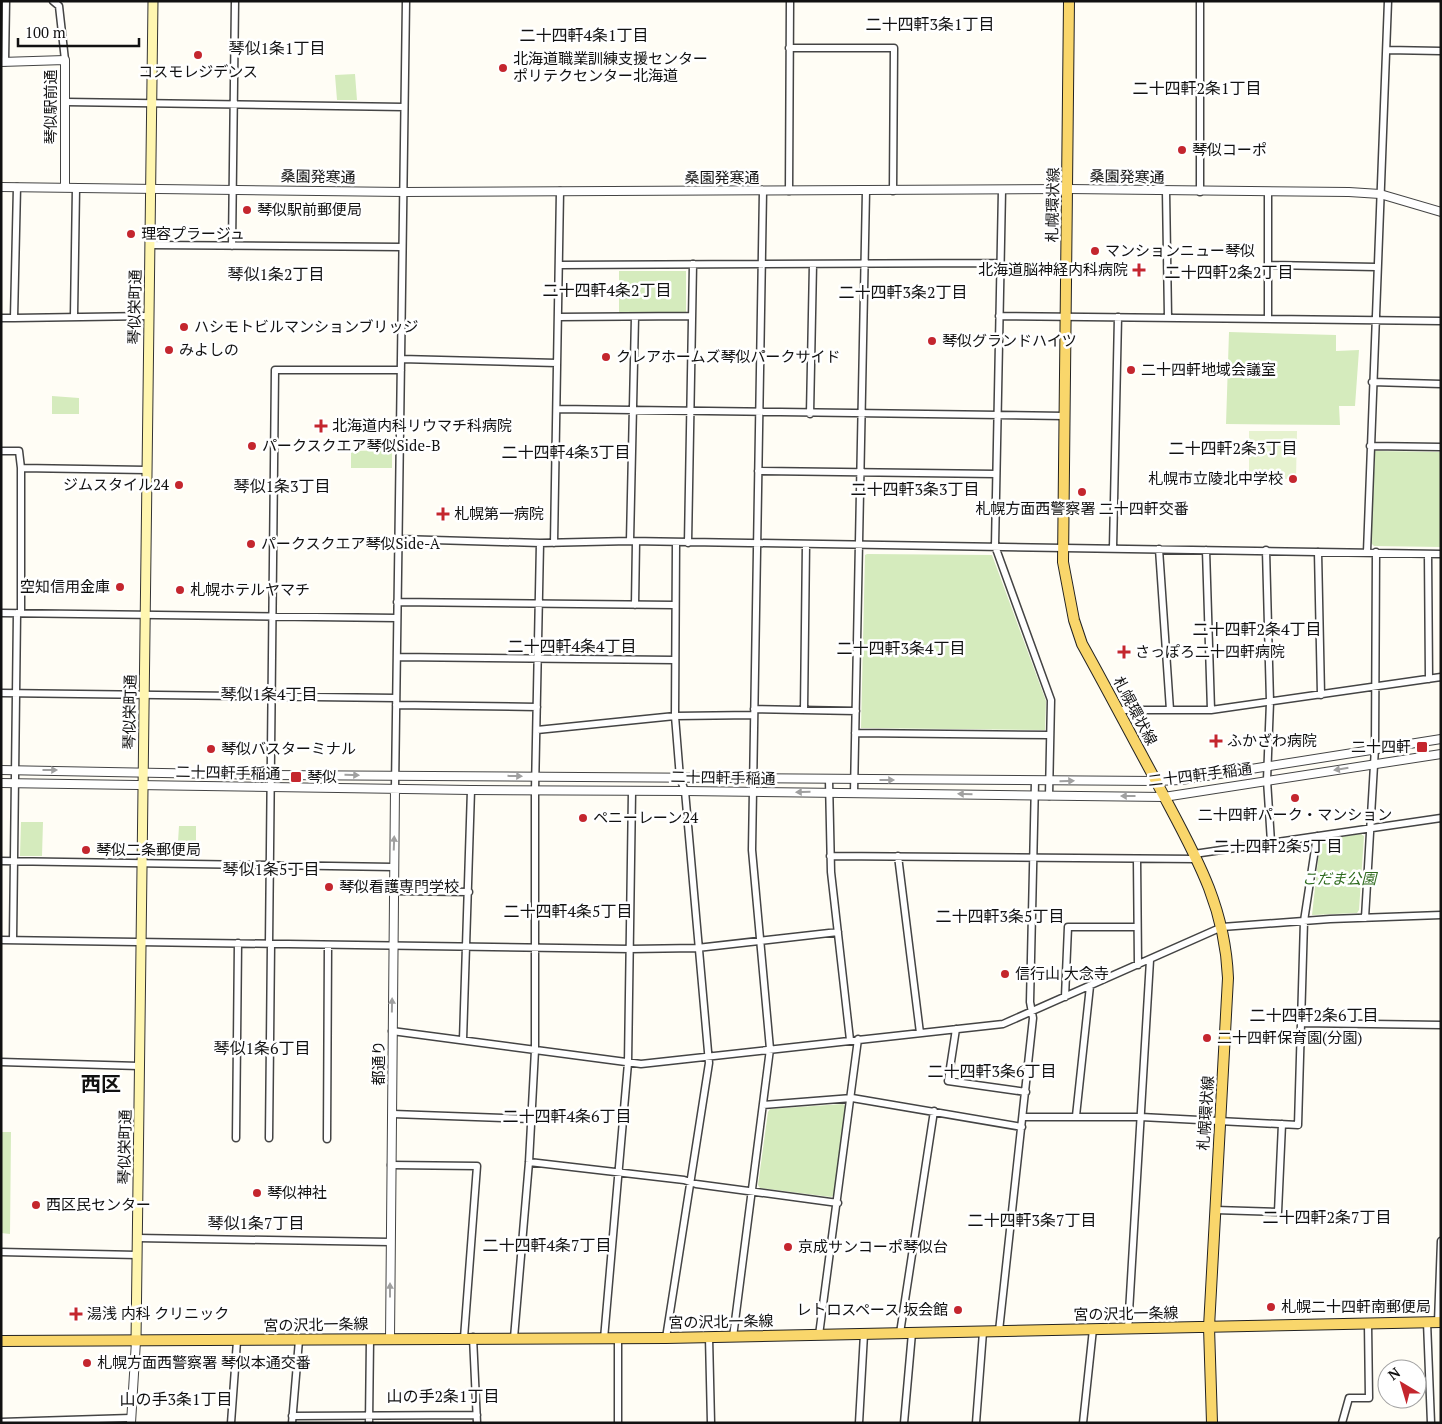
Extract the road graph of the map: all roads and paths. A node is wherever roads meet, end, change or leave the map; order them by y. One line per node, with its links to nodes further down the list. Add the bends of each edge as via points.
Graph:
1 (6, 1): 14 (street)
2 (53, 1): 13 (street, via 59,6)
3 (153, 1): 16 (main road, 琴似栄町通)
4 (235, 1): 17 (street)
5 (406, 1): 18 (street)
6 (790, 1): 10 (street)
7 (1069, 1): 24 (main road, 札幌環状線)
8 (1200, 1): 34 (street)
9 (1388, 1): 11 (street)
10 (789, 48): 29 (street); 31 (street, via 894,48)
11 (1387, 50): 12 (street); 36 (street)
12 (1441, 51)
13 (65, 60): 14 (street, 琴似駅前通); 15 (street, 琴似駅前通)
14 (3, 62)
15 (66, 102): 16 (street); 21 (street, 琴似駅前通)
16 (152, 104): 17 (street); 23 (main road, 琴似栄町通)
17 (233, 106): 18 (street); 25 (street)
18 (404, 107): 33 (street)
19 (1, 187): 20 (street, 桑園発寒通)
20 (17, 187): 21 (street, 桑園発寒通); 59 (street)
21 (65, 187): 22 (street, 桑園発寒通)
22 (76, 188): 23 (street, 桑園発寒通); 49 (street)
23 (150, 188): 25 (street, 桑園発寒通); 38 (main road, 琴似栄町通)
24 (1068, 189): 26 (street, 桑園発寒通); 32 (street, 桑園発寒通); 53 (main road, 札幌環状線)
25 (232, 190): 33 (street, 桑園発寒通); 39 (street)
26 (1002, 190): 31 (street, 桑園発寒通); 45 (street)
27 (560, 191): 28 (street, 桑園発寒通); 33 (street, 桑園発寒通); 46 (street)
28 (763, 191): 29 (street, 桑園発寒通); 42 (street)
29 (789, 191): 30 (street, 桑園発寒通)
30 (866, 191): 31 (street, 桑園発寒通); 44 (street)
31 (893, 191)
32 (1166, 191): 34 (street, 桑園発寒通); 57 (street)
33 (403, 192): 40 (street)
34 (1200, 192): 35 (street, 桑園発寒通)
35 (1268, 192): 36 (street, 桑園発寒通); 47 (street)
36 (1380, 194): 37 (street, 桑園発寒通); 48 (street)
37 (1441, 212)
38 (150, 246): 39 (street); 50 (main road, 琴似栄町通)
39 (232, 246): 40 (street)
40 (402, 248): 63 (street)
41 (693, 264): 42 (street); 46 (street); 51 (street)
42 (762, 264): 43 (street); 71 (street)
43 (813, 264): 44 (street); 72 (street)
44 (865, 264): 45 (street); 73 (street)
45 (1000, 264): 52 (street)
46 (559, 265): 55 (street)
47 (1268, 265): 48 (street); 60 (street)
48 (1376, 266): 61 (street)
49 (74, 316): 50 (street); 59 (street)
50 (149, 316): 80 (main road, 琴似栄町通)
51 (692, 316): 56 (street); 70 (street)
52 (999, 316): 53 (street); 74 (street)
53 (1067, 316): 54 (street); 75 (main road, 札幌環状線)
54 (1118, 316): 57 (street); 94 (street)
55 (558, 317): 56 (street); 64 (street)
56 (635, 317): 69 (street)
57 (1168, 317): 60 (street)
58 (1, 318): 59 (street)
59 (14, 318)
60 (1268, 319): 61 (street)
61 (1375, 320): 62 (street); 66 (street)
62 (1441, 321)
63 (401, 359): 64 (street); 65 (street)
64 (557, 363): 68 (street)
65 (401, 370): 84 (street); 111 (street, via 275,370)
66 (1372, 382): 67 (street); 76 (street)
67 (1441, 384)
68 (556, 409): 69 (street); 87 (street)
69 (633, 411): 70 (street); 85 (street)
70 (690, 412): 71 (street); 89 (street)
71 (759, 413): 72 (street); 81 (street)
72 (810, 414): 73 (street)
73 (862, 414): 74 (street); 82 (street)
74 (997, 415): 75 (street); 83 (street)
75 (1065, 416): 95 (main road, 札幌環状線)
76 (1370, 446): 77 (street); 100 (street)
77 (1441, 447)
78 (1, 451): 79 (street, via 19,451)
79 (21, 468): 80 (street); 109 (street)
80 (147, 470): 110 (main road, 琴似栄町通)
81 (758, 471): 82 (street); 90 (street)
82 (861, 472): 83 (street); 92 (street)
83 (996, 474): 93 (street)
84 (399, 538): 86 (street); 104 (street)
85 (633, 541): 87 (street); 88 (street); 106 (street)
86 (540, 543): 87 (street); 105 (street)
87 (554, 543)
88 (676, 543): 89 (street); 107 (street)
89 (688, 543): 90 (street)
90 (757, 544): 91 (street); 132 (street)
91 (806, 544): 92 (street); 127 (street)
92 (859, 545): 93 (street); 131 (street)
93 (994, 546): 95 (street); 136 (street, via 1051,700)
94 (1113, 548): 95 (street); 96 (street)
95 (1062, 549): 128 (main road, 札幌環状線, via 1065,583 1082,644)
96 (1159, 549): 97 (street); 129 (street)
97 (1206, 550): 98 (street); 130 (street)
98 (1266, 550): 99 (street); 125 (street)
99 (1318, 552): 100 (street); 122 (street)
100 (1367, 552): 101 (street)
101 (1376, 552): 102 (street); 118 (street)
102 (1428, 554): 103 (street); 117 (street)
103 (1441, 554)
104 (398, 602): 105 (street); 112 (street)
105 (538, 604): 106 (street); 114 (street)
106 (635, 605): 107 (street)
107 (674, 605): 115 (street)
108 (1, 613): 109 (street)
109 (19, 613): 110 (street); 120 (street)
110 (145, 614): 111 (street); 121 (main road, 琴似栄町通)
111 (272, 616): 112 (street); 123 (street)
112 (397, 618): 113 (street)
113 (397, 657): 114 (street); 124 (street)
114 (538, 658): 115 (street); 126 (street)
115 (674, 660): 133 (street)
116 (1441, 677): 117 (street)
117 (1429, 679): 118 (street)
118 (1376, 687): 122 (street); 138 (street)
119 (1, 693): 120 (street)
120 (16, 693): 121 (street); 143 (street)
121 (144, 695): 123 (street); 144 (main road, 琴似栄町通)
122 (1321, 695): 125 (street)
123 (273, 696): 124 (street); 145 (street)
124 (396, 702): 126 (street); 146 (street)
125 (1270, 702): 130 (street); 140 (street)
126 (537, 707): 134 (street)
127 (804, 710): 131 (street); 132 (street)
128 (1118, 710): 129 (street); 154 (main road, 札幌環状線)
129 (1170, 710): 130 (street)
130 (1211, 710)
131 (856, 711): 135 (street)
132 (754, 712): 133 (street); 149 (street)
133 (675, 716): 134 (street); 148 (street)
134 (537, 730): 147 (street)
135 (855, 733): 136 (street); 151 (street)
136 (1049, 735): 155 (street)
137 (1441, 739): 138 (street, 二十四軒手稲通)
138 (1375, 748): 140 (street, 二十四軒手稲通); 141 (street)
139 (1441, 754): 141 (street, 二十四軒手稲通)
140 (1269, 764): 152 (street); 154 (street, 二十四軒手稲通, via 1181,780)
141 (1374, 764): 152 (street, 二十四軒手稲通, one-way to 152); 172 (street)
142 (1, 770): 143 (street, 二十四軒手稲通)
143 (15, 770): 144 (street, 二十四軒手稲通, one-way to 144); 157 (street)
144 (143, 772): 145 (street, 二十四軒手稲通); 158 (main road, 琴似栄町通)
145 (271, 775): 146 (street, 二十四軒手稲通, one-way to 146); 159 (street)
146 (395, 776): 147 (street, 二十四軒手稲通, one-way to 147); 160 (street)
147 (536, 777): 148 (street, 二十四軒手稲通); 162 (street)
148 (680, 778): 149 (street, 二十四軒手稲通); 163 (street)
149 (754, 778): 150 (street, 二十四軒手稲通); 166 (street)
150 (829, 780): 151 (street, 二十四軒手稲通); 165 (street)
151 (854, 780): 153 (street, 二十四軒手稲通, one-way to 153); 167 (street)
152 (1267, 780): 170 (street, 二十四軒手稲通); 174 (street)
153 (1035, 781): 155 (street, 二十四軒手稲通); 168 (street)
154 (1156, 781): 155 (street, 二十四軒手稲通, one-way to 154); 170 (main road, 札幌環状線)
155 (1049, 782): 169 (street)
156 (1, 783): 157 (street, 二十四軒手稲通)
157 (15, 783): 158 (street, 二十四軒手稲通); 181 (street)
158 (143, 785): 159 (street, 二十四軒手稲通); 182 (main road, 琴似栄町通)
159 (271, 787): 160 (street, 二十四軒手稲通); 183 (street)
160 (395, 788): 161 (street, 二十四軒手稲通); 184 (street, 都通り, one-way to 160)
161 (471, 790): 162 (street, 二十四軒手稲通); 186 (street)
162 (536, 791): 164 (street, 二十四軒手稲通); 202 (street)
163 (685, 791): 164 (street, 二十四軒手稲通); 166 (street, 二十四軒手稲通); 203 (street)
164 (632, 792): 204 (street)
165 (828, 792): 166 (street, 二十四軒手稲通, one-way to 166); 167 (street, 二十四軒手稲通); 175 (street)
166 (754, 793): 196 (street, via 752,850)
167 (854, 793): 168 (street, 二十四軒手稲通, one-way to 167)
168 (1035, 795): 169 (street, 二十四軒手稲通); 178 (street)
169 (1049, 796): 170 (street, 二十四軒手稲通, one-way to 169)
170 (1164, 797): 177 (main road, 札幌環状線)
171 (1441, 818): 172 (street)
172 (1371, 828): 173 (street); 188 (street)
173 (1317, 836): 174 (street); 189 (street)
174 (1271, 842): 177 (street)
175 (830, 856): 176 (street); 192 (street)
176 (898, 856): 178 (street); 214 (street)
177 (1195, 856): 179 (street); 191 (main road, 札幌環状線)
178 (1034, 858): 179 (street); 209 (street)
179 (1137, 859): 190 (street)
180 (1, 861): 181 (street)
181 (14, 861): 182 (street); 194 (street)
182 (142, 863): 183 (street); 195 (main road, 琴似栄町通)
183 (269, 865): 184 (street); 198 (street)
184 (393, 867): 185 (street, 都通り)
185 (394, 891): 186 (street); 200 (street, 都通り)
186 (469, 892): 201 (street)
187 (1441, 915): 188 (street)
188 (1365, 918): 189 (street)
189 (1304, 921): 191 (street); 210 (street)
190 (1137, 927): 206 (street); 208 (street, via 1068,927)
191 (1222, 927): 205 (street); 233 (main road, 札幌環状線, via 1226,939 1228,978)
192 (838, 932): 196 (street); 217 (street)
193 (1, 940): 194 (street)
194 (13, 940): 195 (street)
195 (141, 942): 197 (street); 223 (main road, 琴似栄町通)
196 (760, 942): 203 (street); 218 (street)
197 (238, 944): 198 (street); 236 (street)
198 (270, 944): 199 (street); 237 (street)
199 (328, 945): 200 (street); 238 (street)
200 (393, 946): 201 (street); 213 (street, 都通り, one-way to 200)
201 (467, 947): 202 (street); 216 (street)
202 (536, 948): 204 (street); 219 (street)
203 (697, 948): 204 (street); 220 (street)
204 (630, 950): 222 (street)
205 (1150, 960): 206 (street); 231 (street)
206 (1138, 965): 207 (street)
207 (1090, 986): 208 (street); 229 (street)
208 (1065, 997): 209 (street)
209 (1032, 1011): 212 (street, via 1003,1024); 224 (street)
210 (1301, 1023): 211 (street); 234 (street, via 1298,1125)
211 (1441, 1025)
212 (956, 1029): 214 (street); 224 (street, via 948,1081)
213 (392, 1031): 216 (street); 228 (street, 都通り)
214 (920, 1033): 215 (street)
215 (858, 1039): 217 (street); 225 (street)
216 (463, 1040): 219 (street)
217 (850, 1040): 218 (street)
218 (770, 1049): 220 (street); 226 (street)
219 (535, 1050): 222 (street); 232 (street)
220 (707, 1056): 222 (street); 242 (street, via 709,1063)
221 (1, 1062): 223 (street)
222 (628, 1063): 241 (street)
223 (139, 1066): 246 (main road, 琴似栄町通)
224 (1026, 1092): 230 (street)
225 (852, 1098): 226 (street); 227 (street); 244 (street)
226 (763, 1105): 243 (street)
227 (934, 1111): 235 (street); 259 (street)
228 (393, 1114): 232 (street); 240 (street, 都通り)
229 (1076, 1116): 230 (street); 231 (street)
230 (1023, 1117): 235 (street)
231 (1141, 1117): 233 (street); 255 (street)
232 (532, 1118): 239 (street)
233 (1221, 1122): 234 (street); 245 (main road, 札幌環状線)
234 (1282, 1124): 245 (street, via 1278,1212)
235 (1022, 1127): 257 (street)
236 (236, 1138)
237 (269, 1138)
238 (327, 1139)
239 (529, 1162): 241 (street); 265 (street)
240 (391, 1165): 248 (street, 都通り); 264 (street, via 477,1166)
241 (618, 1172): 242 (street); 270 (street)
242 (690, 1182): 243 (street); 266 (street)
243 (751, 1191): 244 (street); 263 (street)
244 (838, 1203): 262 (street)
245 (1215, 1210): 254 (main road, 札幌環状線)
246 (137, 1238): 248 (street); 250 (main road, 琴似栄町通)
247 (1441, 1241): 252 (street)
248 (390, 1242): 269 (street, 都通り, one-way to 248)
249 (1, 1252): 250 (street)
250 (137, 1256): 274 (main road, 琴似栄町通)
251 (1427, 1322): 252 (main road, 宮の沢北一条線); 253 (main road, 宮の沢北一条線); 291 (street)
252 (1439, 1322)
253 (1368, 1324): 254 (main road, 宮の沢北一条線); 290 (street, via 1368,1398 1350,1398)
254 (1209, 1327): 255 (main road, 宮の沢北一条線); 289 (main road, 札幌環状線)
255 (1128, 1329): 256 (main road, 宮の沢北一条線)
256 (1094, 1330): 257 (main road, 宮の沢北一条線); 288 (street)
257 (1000, 1331): 258 (main road, 宮の沢北一条線)
258 (983, 1332): 260 (main road, 宮の沢北一条線); 287 (street)
259 (900, 1333): 260 (main road, 宮の沢北一条線); 261 (main road, 宮の沢北一条線)
260 (912, 1333): 286 (street)
261 (864, 1334): 262 (main road, 宮の沢北一条線); 285 (street)
262 (819, 1335): 263 (main road, 宮の沢北一条線)
263 (733, 1337): 267 (main road, 宮の沢北一条線)
264 (469, 1338): 265 (main road, 宮の沢北一条線); 269 (main road, 宮の沢北一条線); 276 (street)
265 (514, 1338): 270 (main road, 宮の沢北一条線)
266 (666, 1338): 267 (main road, 宮の沢北一条線); 271 (main road, 宮の沢北一条線)
267 (709, 1338): 284 (street)
268 (370, 1339): 269 (main road, 宮の沢北一条線); 272 (main road, 宮の沢北一条線); 279 (street)
269 (390, 1339)
270 (604, 1339): 271 (main road, 宮の沢北一条線)
271 (618, 1339): 283 (street)
272 (300, 1340): 275 (main road, 宮の沢北一条線); 278 (street)
273 (1, 1341): 274 (main road, 宮の沢北一条線)
274 (136, 1341): 275 (main road, 宮の沢北一条線); 277 (street, 琴似栄町通)
275 (237, 1341): 281 (street)
276 (477, 1415): 279 (street); 282 (street)
277 (131, 1420): 280 (street)
278 (292, 1420): 279 (street)
279 (369, 1420)
280 (1, 1422)
281 (231, 1423)
282 (477, 1423)
283 (618, 1423)
284 (711, 1423)
285 (859, 1423)
286 (904, 1423)
287 (976, 1423)
288 (1083, 1423)
289 (1212, 1423)
290 (1342, 1423)
291 (1431, 1423)

